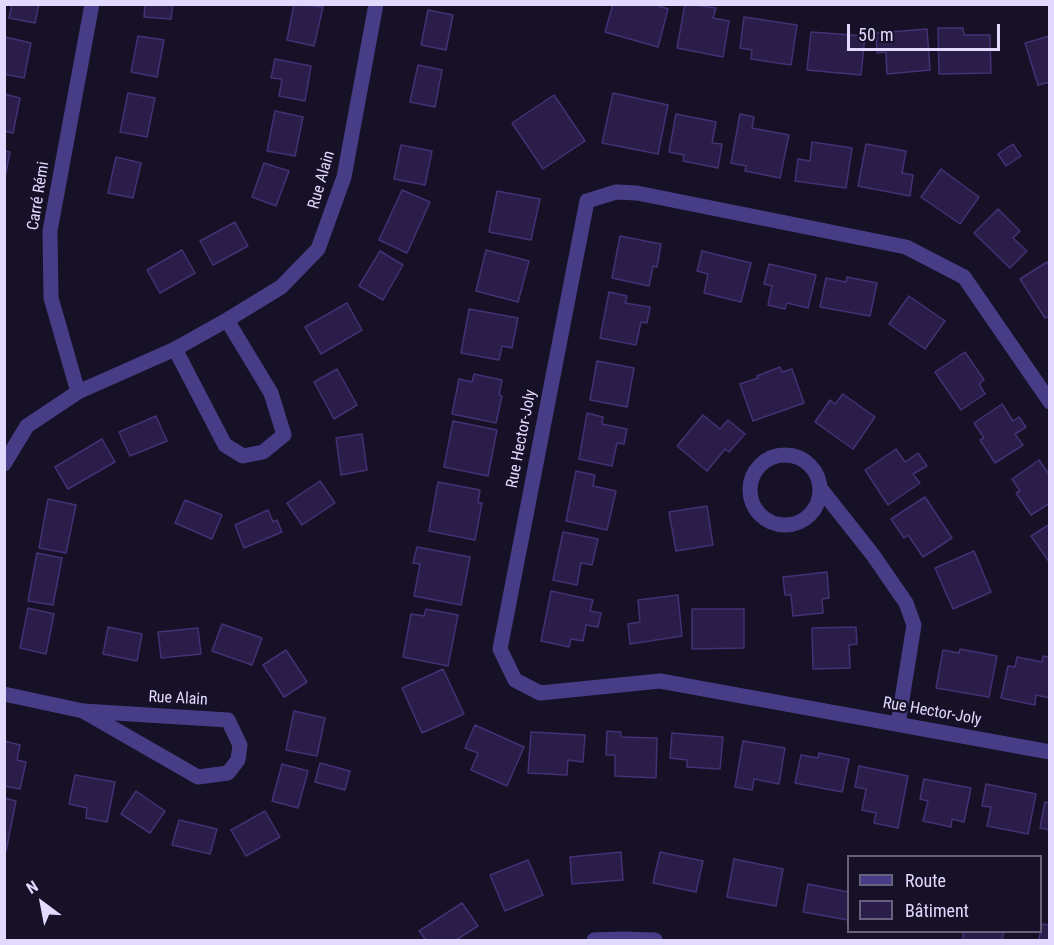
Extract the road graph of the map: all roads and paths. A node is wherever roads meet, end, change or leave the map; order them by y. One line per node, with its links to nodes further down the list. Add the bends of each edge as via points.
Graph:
1 (92, 4): 5 (street, Carré Rémi, via 50,231 51,298)
2 (376, 4): 3 (street, Rue Alain, via 344,177 318,249 281,287)
3 (227, 320): 4 (street, Rue Alain); 4 (street, via 271,393 284,435 263,452 243,456 225,445)
4 (175, 349): 5 (street, Rue Alain)
5 (78, 392): 7 (street, Rue Alain, via 27,426)
6 (1050, 402): 11 (street, Rue Hector-Joly, via 964,276 906,247 637,193 616,192 587,201 500,649 515,680 540,693 660,681)
7 (4, 464)
8 (820, 488): 8 (street, via 813,511 804,520 787,525 769,522 759,514 749,492 756,469 766,460 789,455 811,466); 11 (street, via 906,603 914,625)
9 (4, 694): 10 (street, Rue Alain)
10 (83, 711): 10 (street, Rue Alain, via 198,777 228,773 238,760 240,745 228,720)
11 (898, 724): 12 (street, Rue Hector-Joly)
12 (1050, 752)
13 (594, 940): 14 (street)
14 (655, 940)

